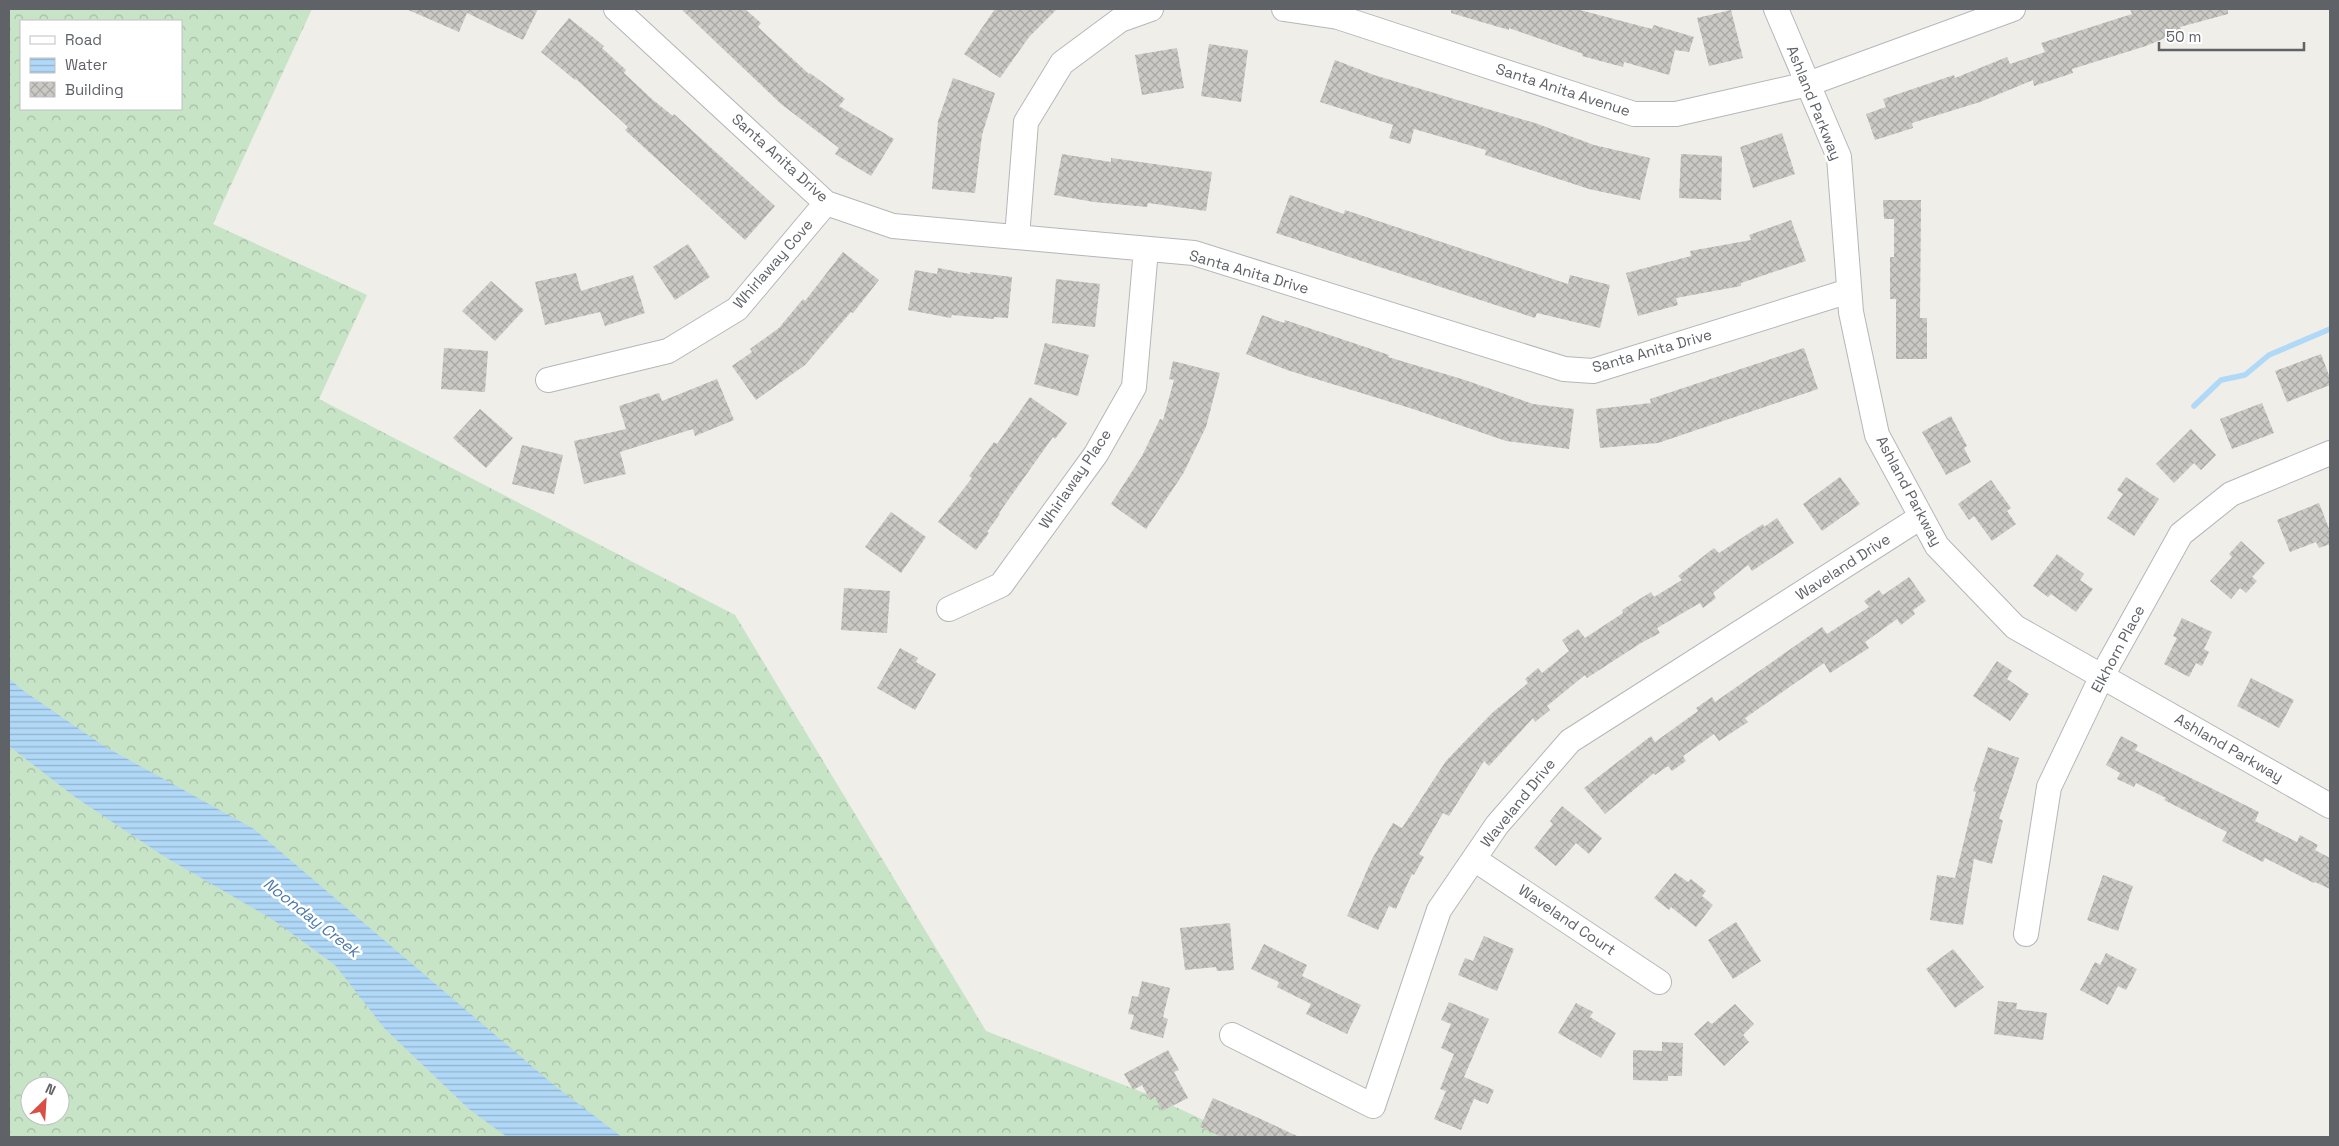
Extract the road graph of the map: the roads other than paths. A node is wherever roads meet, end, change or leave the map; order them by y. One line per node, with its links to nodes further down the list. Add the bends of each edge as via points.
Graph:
1 (616, 9): 7 (street, Santa Anita Drive)
2 (1151, 9): 8 (street, via 1120,20 1062,63 1026,122)
3 (1284, 9): 6 (street, Santa Anita Avenue, via 1338,17 1634,114 1676,114)
4 (1776, 9): 6 (street, Ashland Parkway)
5 (2013, 9): 6 (street, Santa Anita Avenue)
6 (1808, 84): 10 (street, Ashland Parkway, via 1839,157)
7 (826, 203): 8 (street, Santa Anita Drive, via 893,226); 11 (street, Whirlaway Cove, via 736,308 668,350)
8 (1017, 237): 9 (street, Santa Anita Drive)
9 (1146, 249): 10 (street, Santa Anita Drive, via 1194,254 1564,369 1593,371); 14 (street, Whirlaway Place, via 1134,386 1096,454 1001,585)
10 (1849, 291): 13 (street, Ashland Parkway, via 1877,435)
11 (548, 380)
12 (2330, 453): 15 (street, Elkhorn Place, via 2232,494 2181,534)
13 (1921, 517): 15 (street, Ashland Parkway, via 1937,546 2015,627); 17 (street, Waveland Drive, via 1570,741 1497,825)
14 (949, 609)
15 (2102, 676): 16 (street, Ashland Parkway); 18 (street, Elkhorn Place, via 2049,787)
16 (2330, 806)
17 (1474, 859): 19 (street, Waveland Court); 20 (street, Waveland Drive, via 1438,910 1373,1106)
18 (2026, 934)
19 (1659, 982)
20 (1232, 1035)

